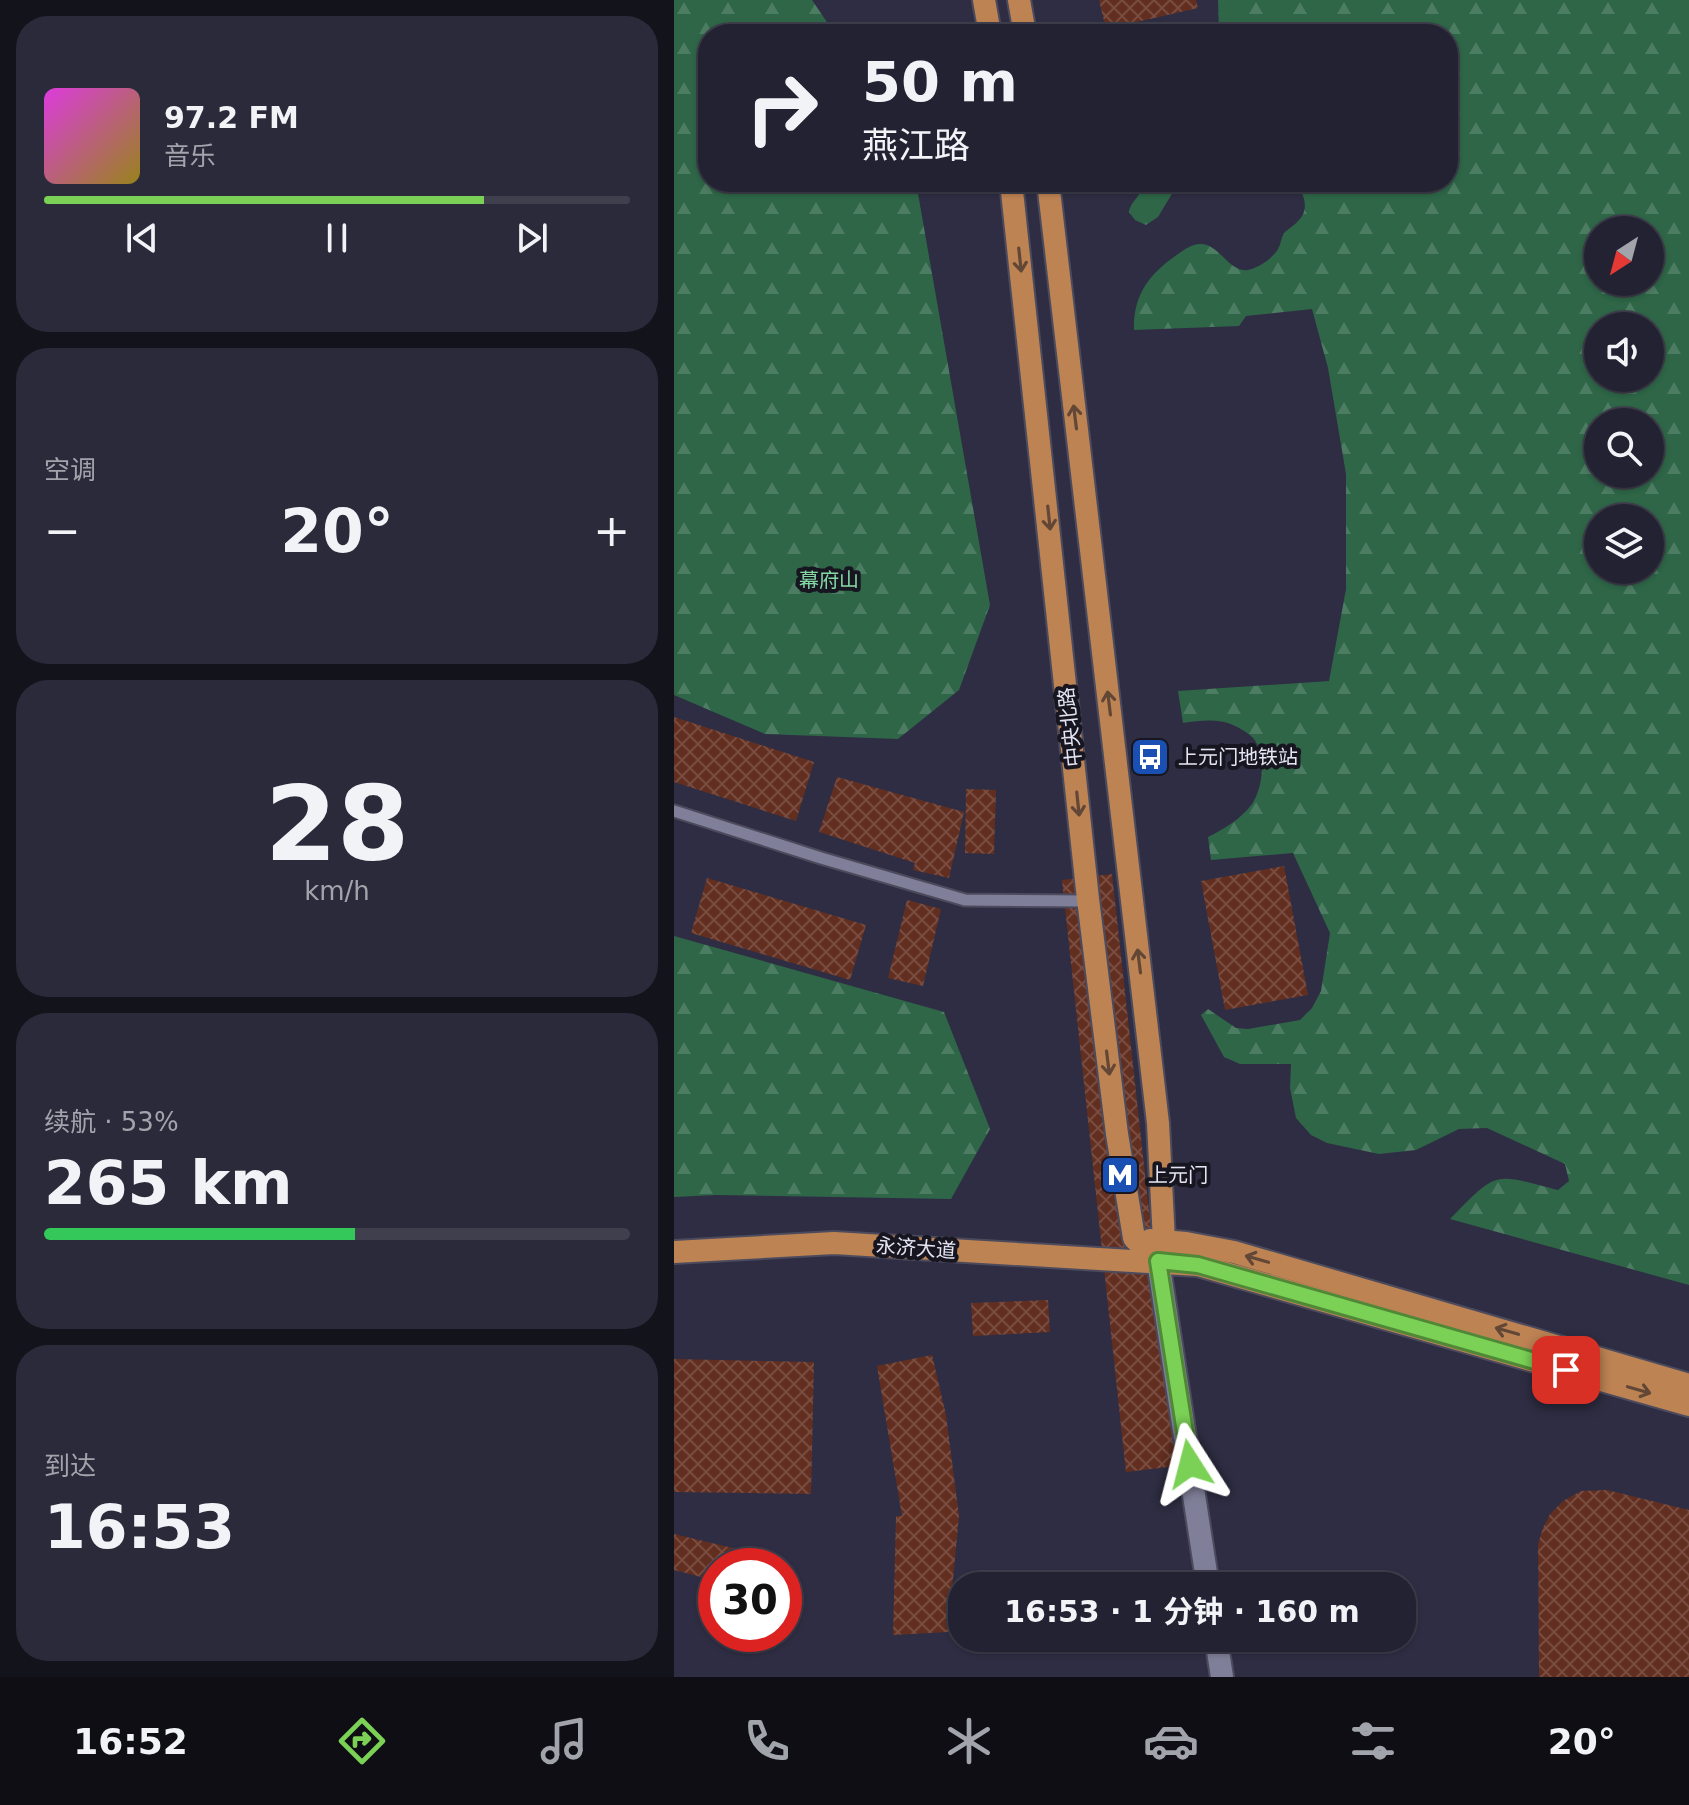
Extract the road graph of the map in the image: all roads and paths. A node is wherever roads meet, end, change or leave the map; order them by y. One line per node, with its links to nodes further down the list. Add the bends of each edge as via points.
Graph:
1 (984, 0): 3 (main road)
2 (1019, 0): 4 (main road)
3 (988, 24)
4 (1023, 24)
5 (1012, 192): 8 (main road, 中央北路, one-way to 8)
6 (1049, 192): 9 (main road, 中央北路, one-way to 6, via 1158,1123)
7 (674, 811): 8 (lane, via 965,900)
8 (1089, 901): 9 (main road, 中央北路, one-way to 9, via 1134,1238)
9 (1161, 1251): 10 (main road, 永济大道, via 834,1243); 11 (main road, one-way to 9, via 1234,1252); 12 (main road, one-way to 12); 13 (street, 中央北路)
10 (674, 1252)
11 (1689, 1385)
12 (1689, 1405)
13 (1206, 1572)
14 (1218, 1652): 15 (street)
15 (1222, 1677)

